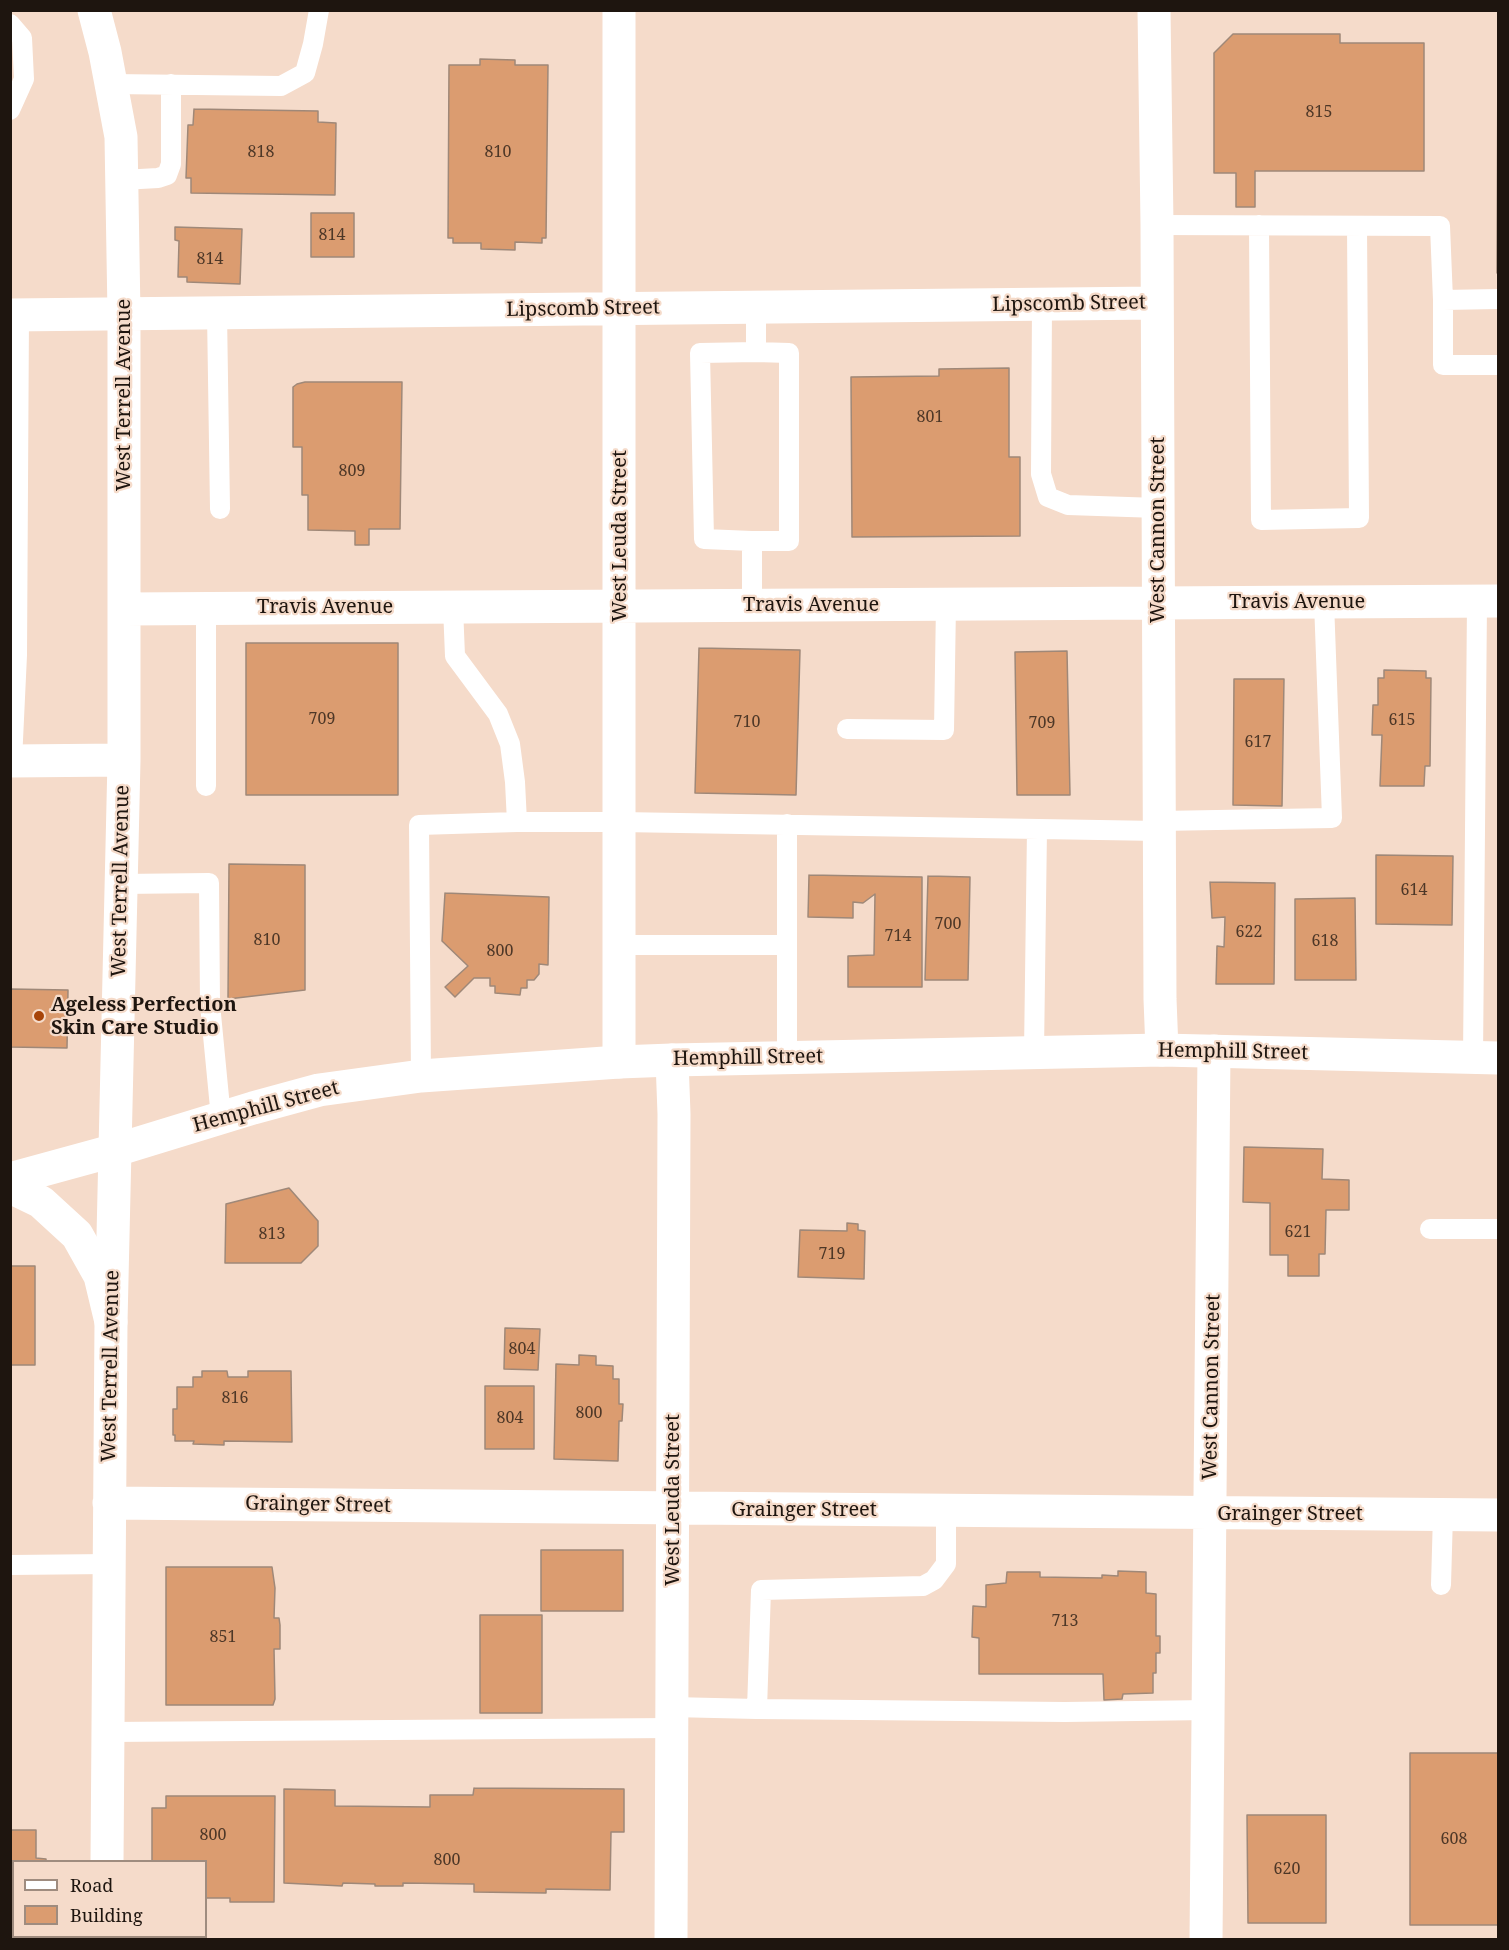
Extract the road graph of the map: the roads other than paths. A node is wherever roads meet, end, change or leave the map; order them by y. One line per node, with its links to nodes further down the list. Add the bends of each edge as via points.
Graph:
1 (94, 10): 6 (street, West Terrell Avenue)
2 (319, 10): 7 (lane, via 305,73 281,86)
3 (619, 10): 18 (street, West Leuda Street)
4 (1154, 10): 10 (street, West Cannon Street)
5 (10, 24): 8 (lane, via 22,38 24,79)
6 (111, 84): 7 (lane); 9 (street, West Terrell Avenue, via 121,137)
7 (171, 84): 9 (lane, via 171,164 167,175)
8 (10, 110)
9 (122, 180): 20 (street, West Terrell Avenue)
10 (1157, 225): 11 (lane); 15 (street, West Cannon Street)
11 (1259, 225): 12 (lane); 12 (lane, via 1261,520 1359,518)
12 (1357, 226): 14 (lane, via 1440,226)
13 (1498, 299): 14 (lane)
14 (1443, 300): 23 (lane, via 1443,365)
15 (1156, 303): 16 (street, Lipscomb Street); 24 (street, West Cannon Street)
16 (1042, 304): 17 (street, Lipscomb Street); 24 (lane, via 1041,474 1048,497 1068,506)
17 (756, 307): 18 (street, Lipscomb Street); 22 (lane)
18 (620, 308): 19 (street, Lipscomb Street); 32 (street, West Leuda Street)
19 (218, 313): 20 (street, Lipscomb Street); 25 (lane)
20 (124, 314): 21 (street, Lipscomb Street); 35 (street, West Terrell Avenue)
21 (15, 315): 36 (lane)
22 (756, 352): 26 (lane, via 789,353 789,541); 26 (lane, via 699,353 704,539)
23 (1498, 365)
24 (1158, 508): 29 (street, West Cannon Street)
25 (220, 509)
26 (752, 541): 31 (lane)
27 (1324, 602): 28 (street, Travis Avenue); 29 (street, Travis Avenue); 44 (lane, via 1332,818)
28 (1488, 602): 53 (lane)
29 (1158, 603): 30 (street, Travis Avenue); 44 (street, West Cannon Street)
30 (946, 604): 31 (street, Travis Avenue); 37 (lane, via 944,730)
31 (752, 605): 32 (street, Travis Avenue)
32 (620, 606): 33 (street, Travis Avenue); 42 (street, West Leuda Street)
33 (453, 607): 34 (street, Travis Avenue); 41 (lane, via 455,656 498,714 510,744)
34 (206, 608): 35 (street, Travis Avenue); 40 (lane)
35 (124, 609): 38 (street, West Terrell Avenue)
36 (14, 655): 39 (lane)
37 (847, 729)
38 (124, 760): 39 (street); 46 (street, West Terrell Avenue)
39 (11, 761)
40 (206, 786)
41 (517, 822): 42 (lane); 56 (lane, via 419,825)
42 (620, 822): 43 (lane); 47 (street, West Leuda Street)
43 (788, 824): 45 (lane); 48 (lane)
44 (1159, 826): 45 (lane); 49 (street, West Cannon Street)
45 (1037, 829): 51 (lane)
46 (121, 884): 57 (lane, via 209,883 210,1004); 58 (street, West Terrell Avenue)
47 (620, 945): 48 (lane); 55 (street, West Leuda Street)
48 (787, 945): 52 (lane)
49 (1162, 1050): 50 (street, Hemphill Street); 51 (street, Hemphill Street)
50 (1214, 1051): 53 (street, Hemphill Street); 67 (street, West Cannon Street)
51 (1034, 1052): 52 (street, Hemphill Street)
52 (787, 1057): 54 (street, Hemphill Street)
53 (1486, 1058)
54 (672, 1060): 55 (street, Hemphill Street); 65 (street, West Leuda Street)
55 (619, 1062): 56 (street, Hemphill Street)
56 (421, 1076): 57 (street, Hemphill Street, via 319,1090)
57 (221, 1118): 58 (street, Hemphill Street)
58 (116, 1150): 59 (street, Hemphill Street); 63 (street, West Terrell Avenue)
59 (10, 1179)
60 (10, 1187): 63 (street, via 42,1202 77,1235 100,1276)
61 (1430, 1229): 62 (lane)
62 (1498, 1229)
63 (111, 1322): 64 (street, West Terrell Avenue)
64 (109, 1503): 65 (street, Grainger Street); 70 (street, West Terrell Avenue)
65 (673, 1508): 66 (street, Grainger Street); 75 (street, West Leuda Street)
66 (946, 1511): 67 (street, Grainger Street); 73 (lane, via 946,1564 923,1586 760,1590)
67 (1210, 1514): 68 (street, Grainger Street); 74 (street, West Cannon Street)
68 (1443, 1514): 69 (street, Grainger Street); 72 (lane)
69 (1498, 1515)
70 (109, 1564): 71 (lane); 76 (street, West Terrell Avenue)
71 (10, 1565)
72 (1441, 1585)
73 (757, 1709): 74 (lane); 75 (lane)
74 (1209, 1710): 79 (street, West Cannon Street)
75 (672, 1718): 76 (lane); 78 (street, West Leuda Street)
76 (108, 1732): 77 (street, West Terrell Avenue)
77 (107, 1860)
78 (671, 1940)
79 (1206, 1940)

